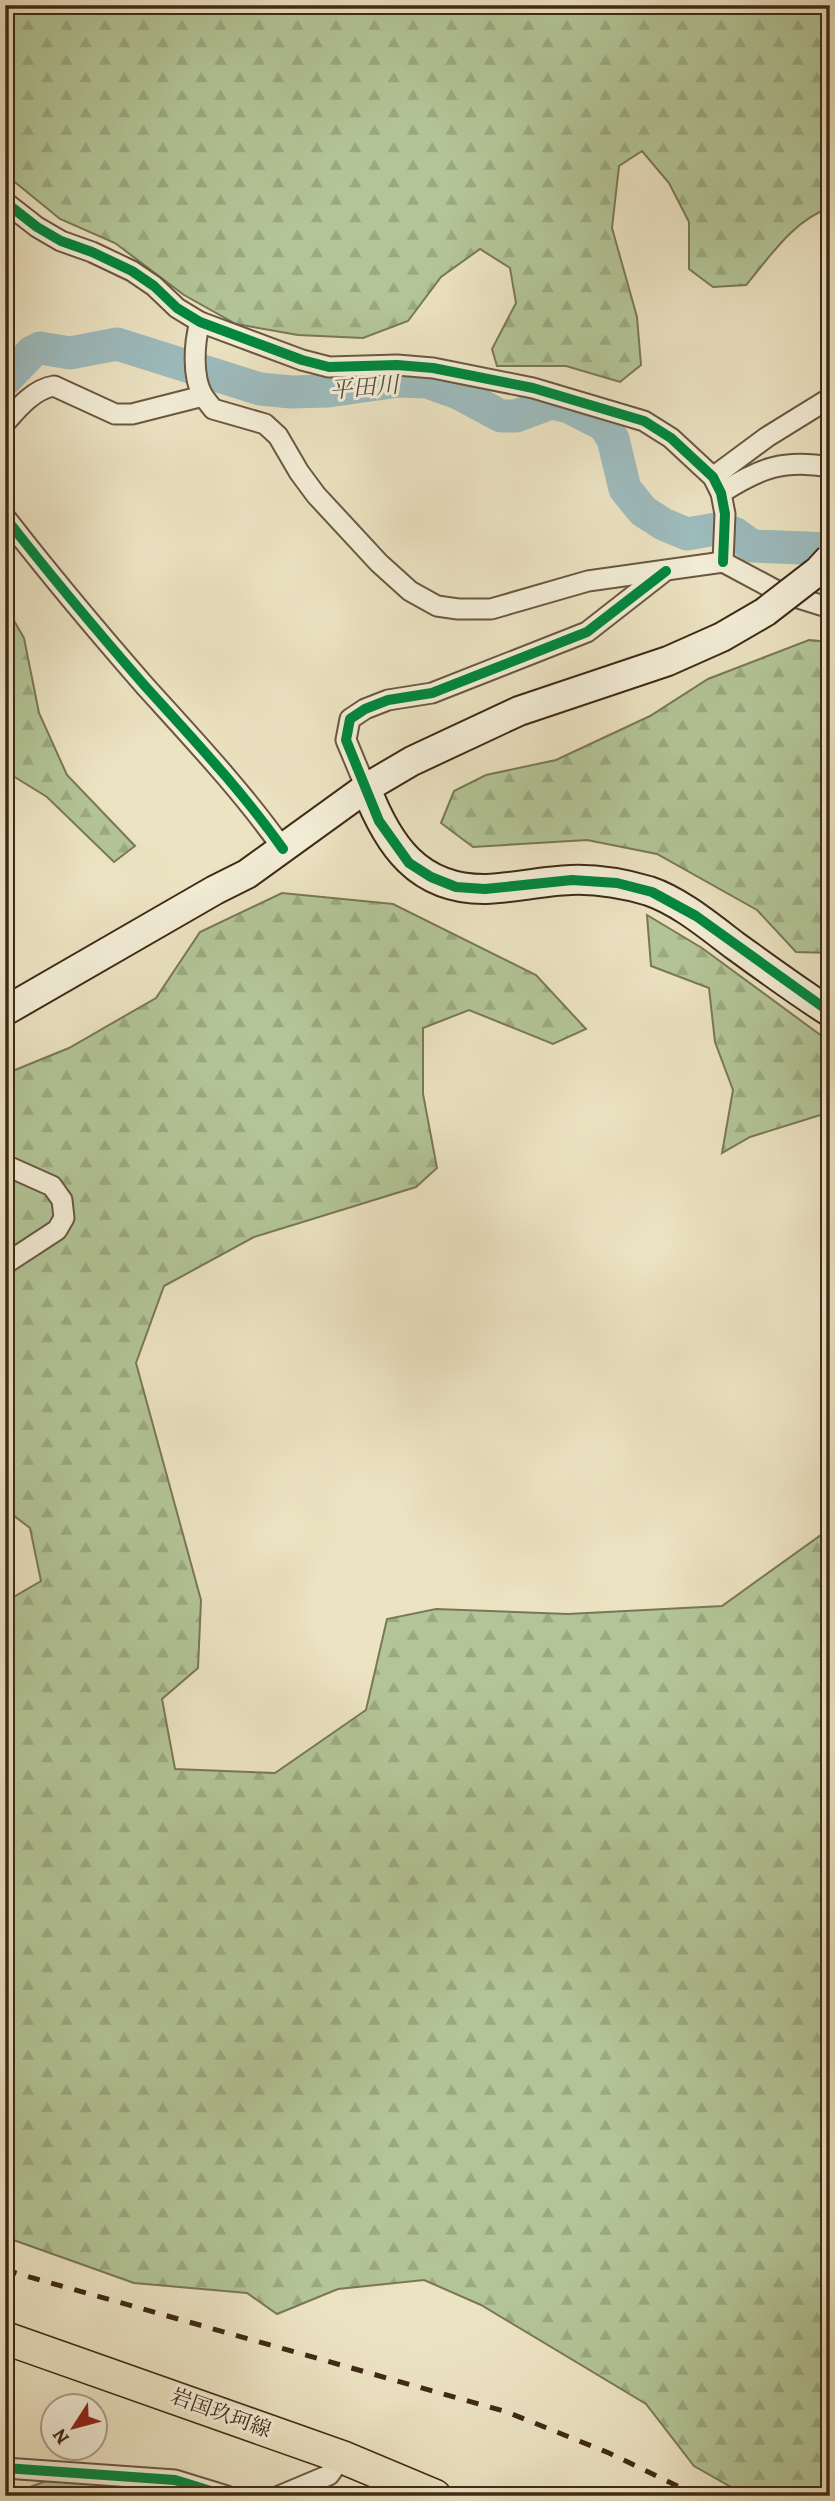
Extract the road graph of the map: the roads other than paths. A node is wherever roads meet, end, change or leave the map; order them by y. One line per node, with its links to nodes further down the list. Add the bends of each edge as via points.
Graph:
1 (5, 202): 2 (street, via 61,241 132,271)
2 (201, 322): 3 (street, via 197,335); 7 (street, via 329,367 433,368 603,407 644,421 671,438)
3 (200, 387): 5 (street, via 132,414 115,414 54,386 45,387); 11 (street, via 213,409 265,424 278,436 316,495 379,563 410,591 437,606 491,609 588,581)
4 (830, 398): 7 (street, via 767,438)
5 (5, 423)
6 (830, 467): 7 (street, via 786,464)
7 (717, 485): 10 (street, via 725,514)
8 (5, 517): 14 (street)
9 (830, 558): 13 (street, bridge, via 765,612 722,637 668,661 519,711)
10 (723, 562): 11 (street); 12 (street, via 779,592)
11 (666, 571): 13 (street, via 586,632 432,693 388,700 350,719 346,740)
12 (830, 608)
13 (366, 788): 14 (street); 16 (street, via 389,838 409,863 431,877 456,887 485,889 572,880 617,883 652,892 696,916)
14 (283, 849): 15 (street)
15 (5, 1011)
16 (830, 1012)
17 (5, 1165): 18 (street, via 52,1186 62,1200 64,1218 57,1230)
18 (5, 1264)
19 (5, 2338): 20 (main road, 岩国玖珂線)
20 (341, 2457): 23 (street, via 329,2475); 24 (main road, 岩国玖珂線)
21 (5, 2468): 22 (street, via 175,2480)
22 (227, 2496)
23 (279, 2496)
24 (435, 2496)

